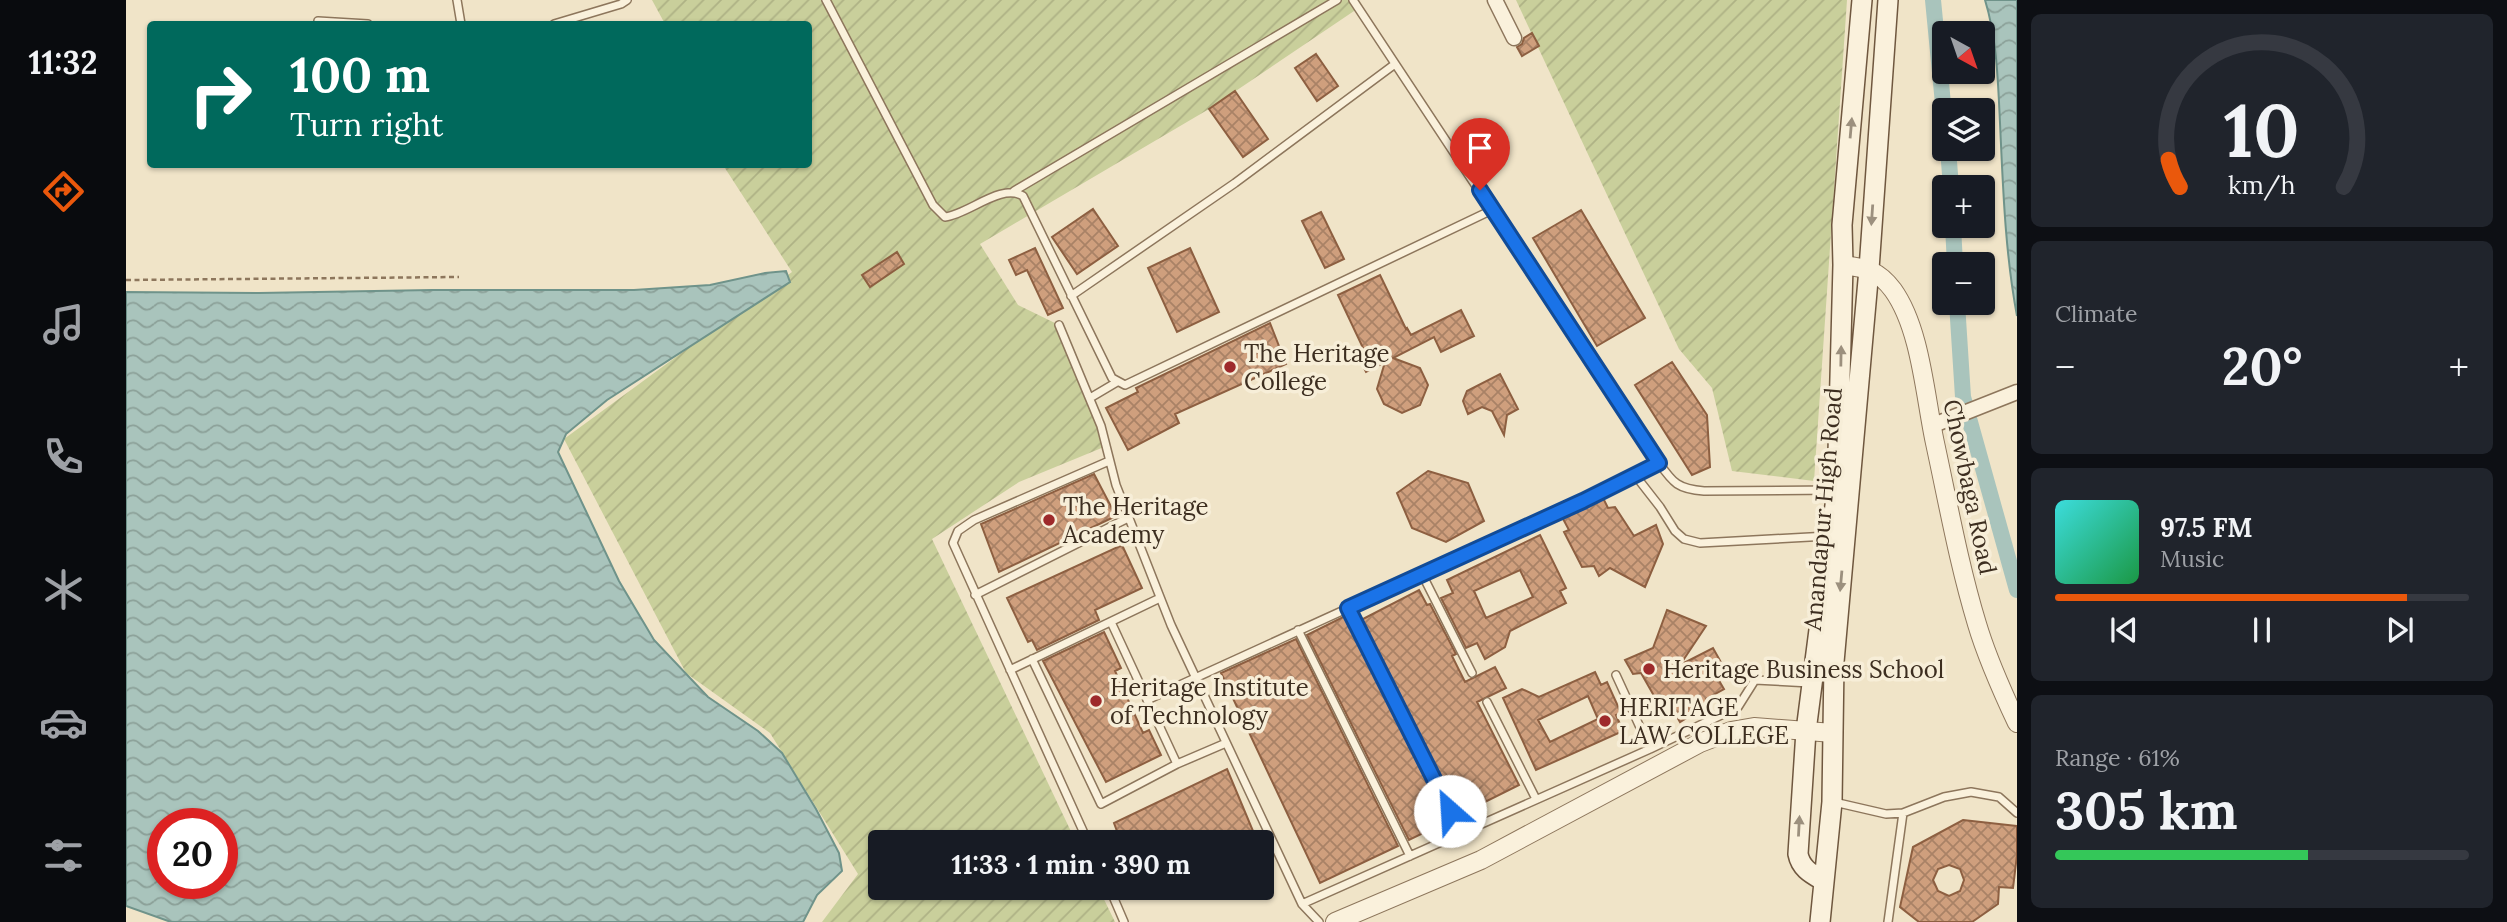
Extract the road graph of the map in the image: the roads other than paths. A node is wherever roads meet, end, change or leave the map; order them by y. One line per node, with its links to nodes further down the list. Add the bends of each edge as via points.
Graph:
1 (457, 0): 9 (lane)
2 (627, 0): 10 (lane)
3 (826, 0): 13 (lane, via 933,205 944,217)
4 (1337, 0): 13 (lane)
5 (1353, 0): 12 (lane)
6 (1495, 0): 11 (street)
7 (1863, 0): 15 (main road, Anandapur High Road, one-way to 7, via 1842,225)
8 (1888, 0): 16 (main road, Anandapur High Road, one-way to 16)
9 (460, 21)
10 (564, 21)
11 (1514, 38)
12 (1395, 64): 14 (lane); 17 (lane, via 1235,183)
13 (1014, 191): 17 (lane, via 1023,196)
14 (1492, 210): 19 (lane, via 1140,379 1125,385); 24 (lane)
15 (1843, 265): 16 (street); 26 (main road, Anandapur High Road, one-way to 15)
16 (1869, 269): 22 (street, Chowbaga Road, via 1894,292 1907,318); 26 (main road, Anandapur High Road)
17 (1071, 296): 19 (lane)
18 (1059, 325): 21 (lane)
19 (1117, 382): 21 (lane)
20 (2014, 393): 22 (street)
21 (1090, 398): 23 (lane)
22 (1931, 426): 44 (street, Chowbaga Road, via 1977,626)
23 (1110, 461): 27 (lane); 30 (lane, via 958,531 953,543)
24 (1659, 463): 25 (lane); 26 (lane, via 1677,486 1689,490)
25 (1634, 475): 28 (lane, via 1675,531 1691,542); 29 (lane)
26 (1843, 490): 28 (main road, Anandapur High Road)
27 (1128, 518): 30 (lane); 31 (lane)
28 (1838, 537): 40 (main road, Anandapur High Road); 41 (main road, Anandapur High Road, one-way to 41)
29 (1422, 574): 32 (lane); 37 (lane)
30 (975, 594): 36 (lane)
31 (1160, 598): 33 (lane); 39 (lane)
32 (1348, 608): 34 (lane); 55 (lane)
33 (1111, 621): 35 (lane); 42 (lane)
34 (1298, 630): 39 (lane); 56 (lane)
35 (1032, 659): 36 (lane); 49 (lane, via 1101,804)
36 (1010, 670): 54 (lane)
37 (1472, 673)
38 (1616, 675): 48 (lane)
39 (1195, 677): 42 (lane); 47 (lane)
40 (1812, 683): 41 (lane); 45 (main road, Anandapur High Road); 48 (lane, via 1755,680 1738,707)
41 (1834, 685): 46 (main road, Anandapur High Road)
42 (1147, 700): 49 (lane)
43 (1487, 702): 50 (lane)
44 (2017, 723)
45 (1806, 731): 46 (street); 57 (main road, Anandapur High Road, one-way to 45, via 1799,863); 62 (street, via 1754,726 1700,743 1481,860)
46 (1833, 733): 51 (main road, Anandapur High Road)
47 (1226, 743): 49 (lane); 59 (lane)
48 (1650, 749): 50 (lane)
49 (1177, 764)
50 (1536, 799): 55 (lane)
51 (1837, 803): 52 (lane, via 1886,814); 57 (main road, Anandapur High Road)
52 (1903, 813): 53 (lane, via 1971,792 1999,797); 64 (lane)
53 (2017, 813)
54 (1083, 830)
55 (1461, 833): 56 (lane)
56 (1410, 856): 59 (lane)
57 (1824, 881): 63 (main road)
58 (1115, 900): 60 (lane)
59 (1301, 904): 61 (lane)
60 (1124, 922)
61 (1319, 922)
62 (1335, 922)
63 (1820, 922)
64 (1888, 922)

